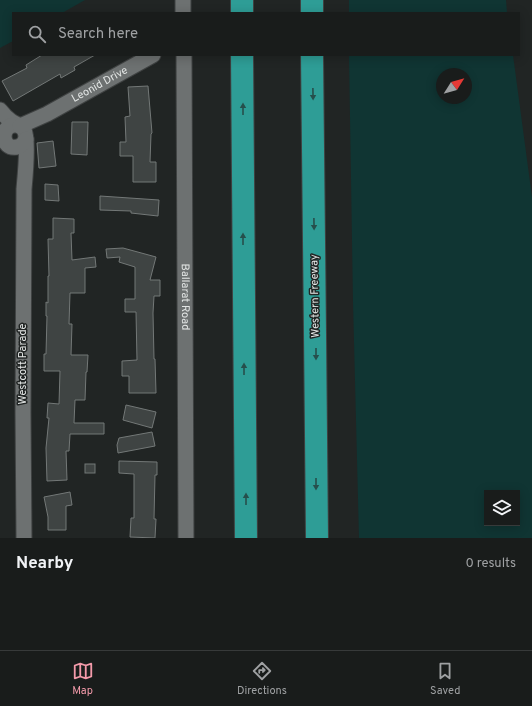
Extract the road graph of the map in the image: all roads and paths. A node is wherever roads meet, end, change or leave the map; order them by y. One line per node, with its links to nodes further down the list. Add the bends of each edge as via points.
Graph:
1 (183, 0): 4 (street)
2 (242, 0): 5 (highway)
3 (312, 0): 6 (highway)
4 (183, 12)
5 (242, 12)
6 (312, 12)
7 (151, 56): 12 (street, Leonid Drive)
8 (184, 56): 14 (street, Ballarat Road)
9 (242, 56): 15 (highway, one-way to 9)
10 (312, 56): 16 (highway, Western Freeway, one-way to 16)
11 (0, 110): 12 (street, via 9,120)
12 (11, 135): 13 (street, Westcott Parade, via 27,150 24,189)
13 (24, 538)
14 (186, 538)
15 (246, 538)
16 (316, 538)

